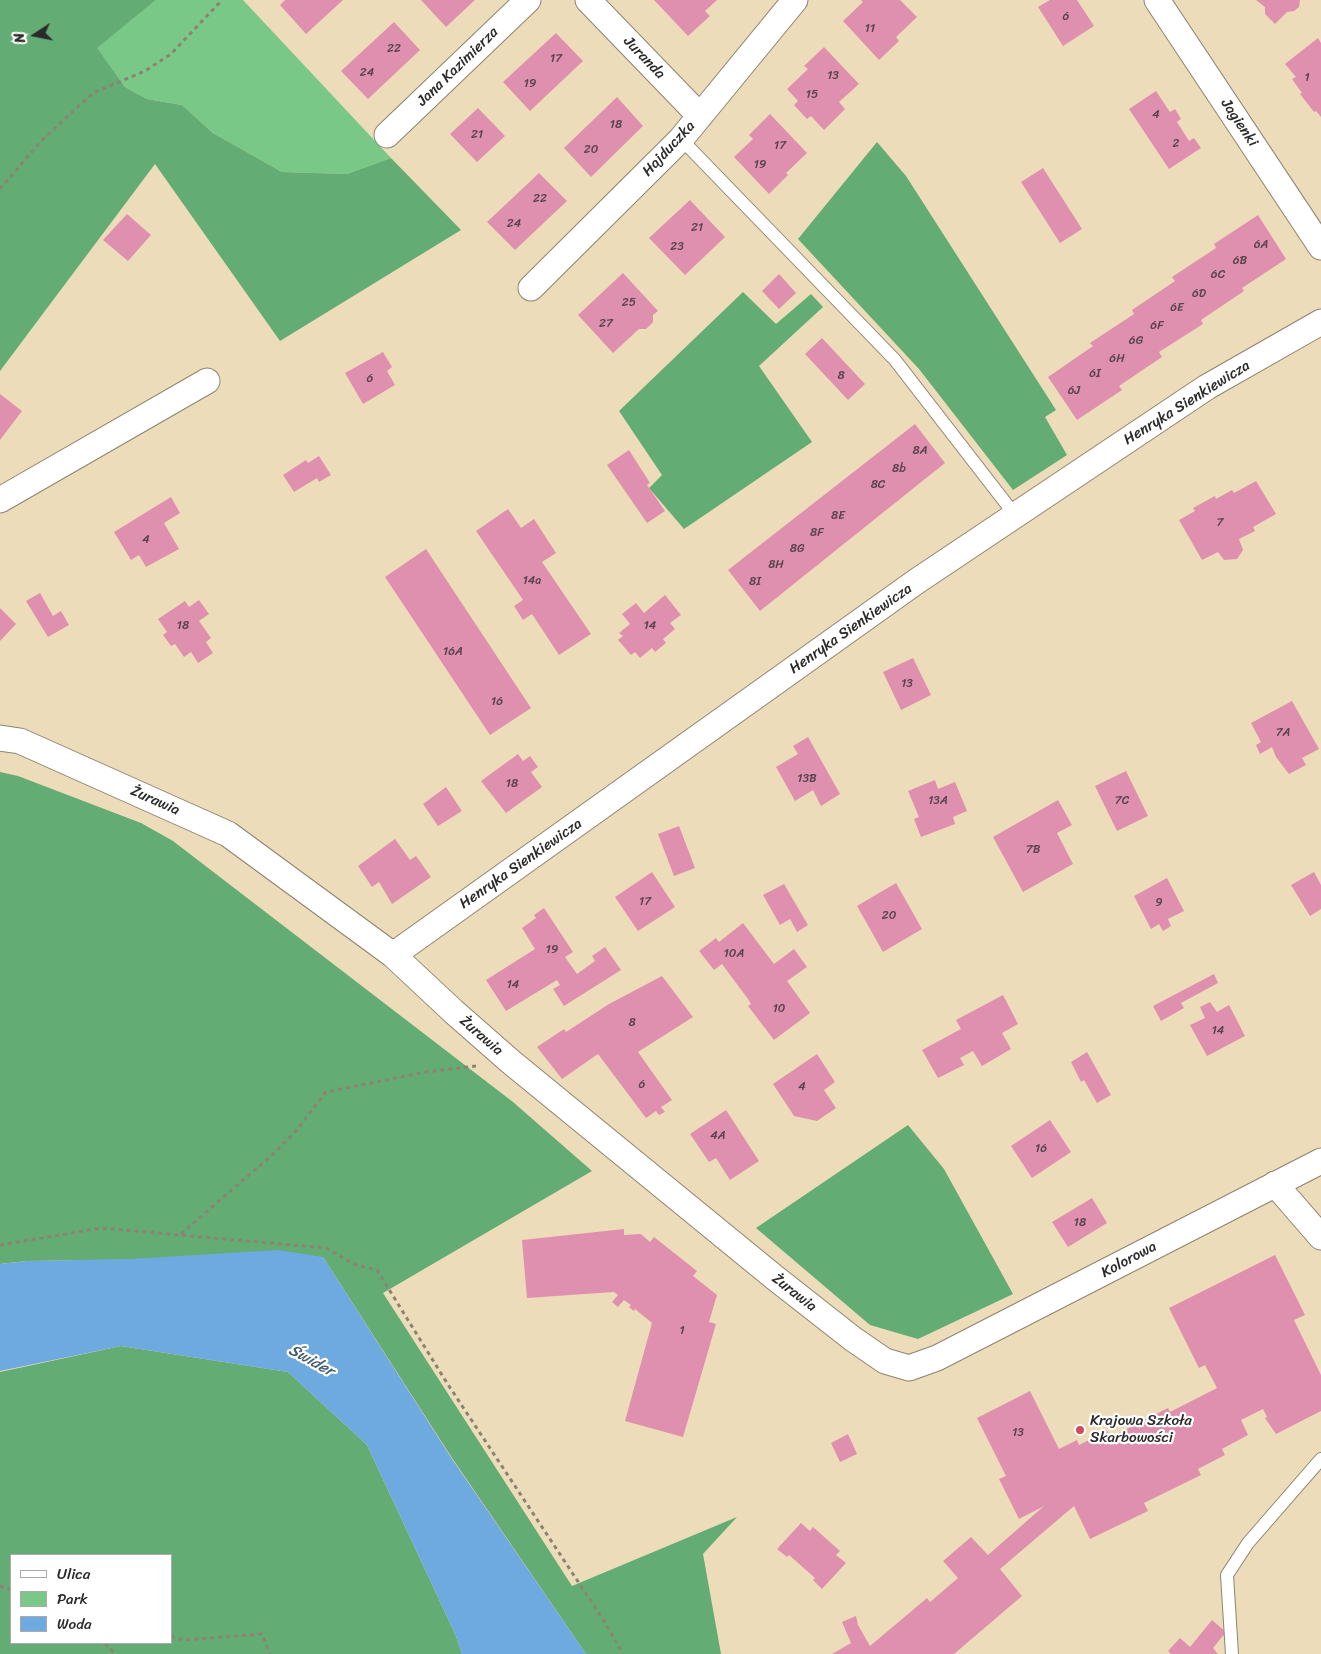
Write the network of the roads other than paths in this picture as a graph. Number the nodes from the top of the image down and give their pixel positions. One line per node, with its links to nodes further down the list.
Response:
1 (528, 0): 6 (street, Jana Kazimierza)
2 (588, 0): 5 (street, Juranda)
3 (795, 0): 5 (street, Hajduczka)
4 (1157, 0): 8 (street, Jagienki)
5 (700, 116): 7 (street, Hajduczka)
6 (387, 135)
7 (681, 139): 9 (street, Hajduczka); 13 (lane)
8 (1321, 247)
9 (531, 288)
10 (1321, 322): 13 (street, Henryka Sienkiewicza)
11 (207, 381): 12 (street)
12 (0, 500)
13 (1015, 515): 16 (street, Henryka Sienkiewicza)
14 (0, 721): 15 (street)
15 (10, 740): 16 (street, Żurawia)
16 (393, 955): 20 (street, Żurawia)
17 (1321, 1161): 18 (street, Kolorowa)
18 (1276, 1184): 19 (street); 20 (street, Kolorowa)
19 (1321, 1237)
20 (937, 1358)
21 (1321, 1459): 22 (lane)
22 (1232, 1654)

